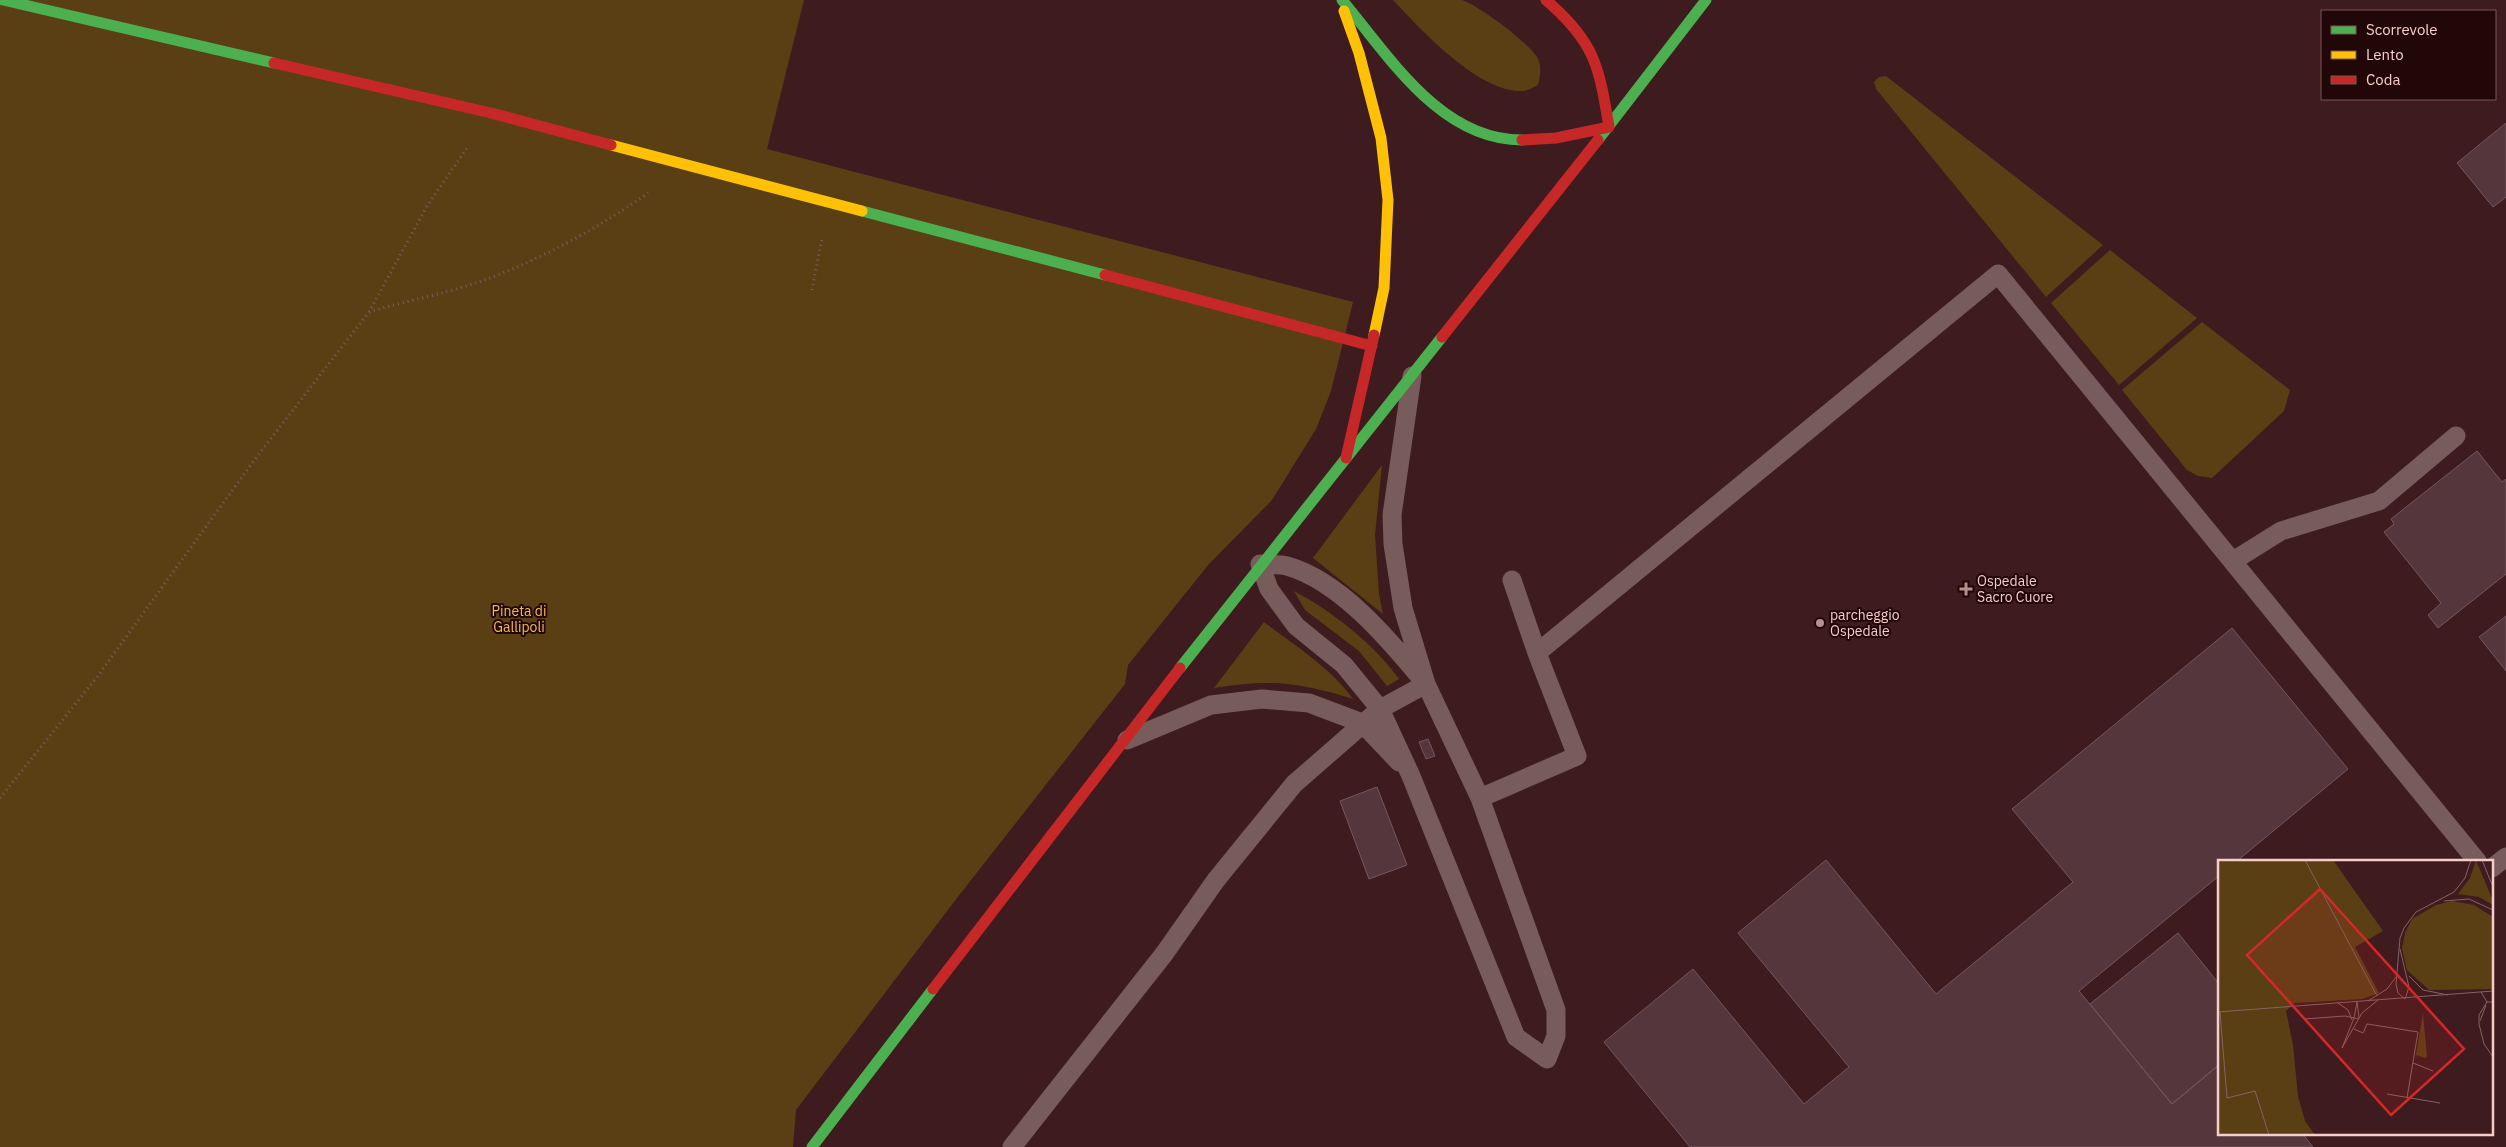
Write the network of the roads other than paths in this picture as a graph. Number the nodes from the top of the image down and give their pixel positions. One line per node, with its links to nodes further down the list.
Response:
1 (3, 0): 6 (main road)
2 (1341, 0): 5 (main road); 6 (main road)
3 (1546, 0): 5 (main road)
4 (1706, 0): 5 (main road)
5 (1608, 127): 7 (main road)
6 (1372, 346): 9 (main road)
7 (1412, 374): 9 (main road); 14 (lane)
8 (2456, 436): 10 (lane)
9 (1346, 458): 11 (main road)
10 (2233, 561): 13 (lane); 21 (lane)
11 (1260, 564): 14 (lane); 15 (lane); 17 (main road)
12 (1512, 580): 13 (lane)
13 (1537, 653): 19 (lane)
14 (1426, 684): 15 (lane); 19 (lane)
15 (1380, 709): 16 (lane); 18 (lane)
16 (1362, 723): 17 (lane); 18 (lane); 24 (lane)
17 (1125, 741): 23 (main road)
18 (1411, 776): 19 (lane)
19 (1480, 798)
20 (2506, 857): 22 (lane)
21 (2476, 860)
22 (2494, 866)
23 (812, 1147)
24 (1012, 1147)

